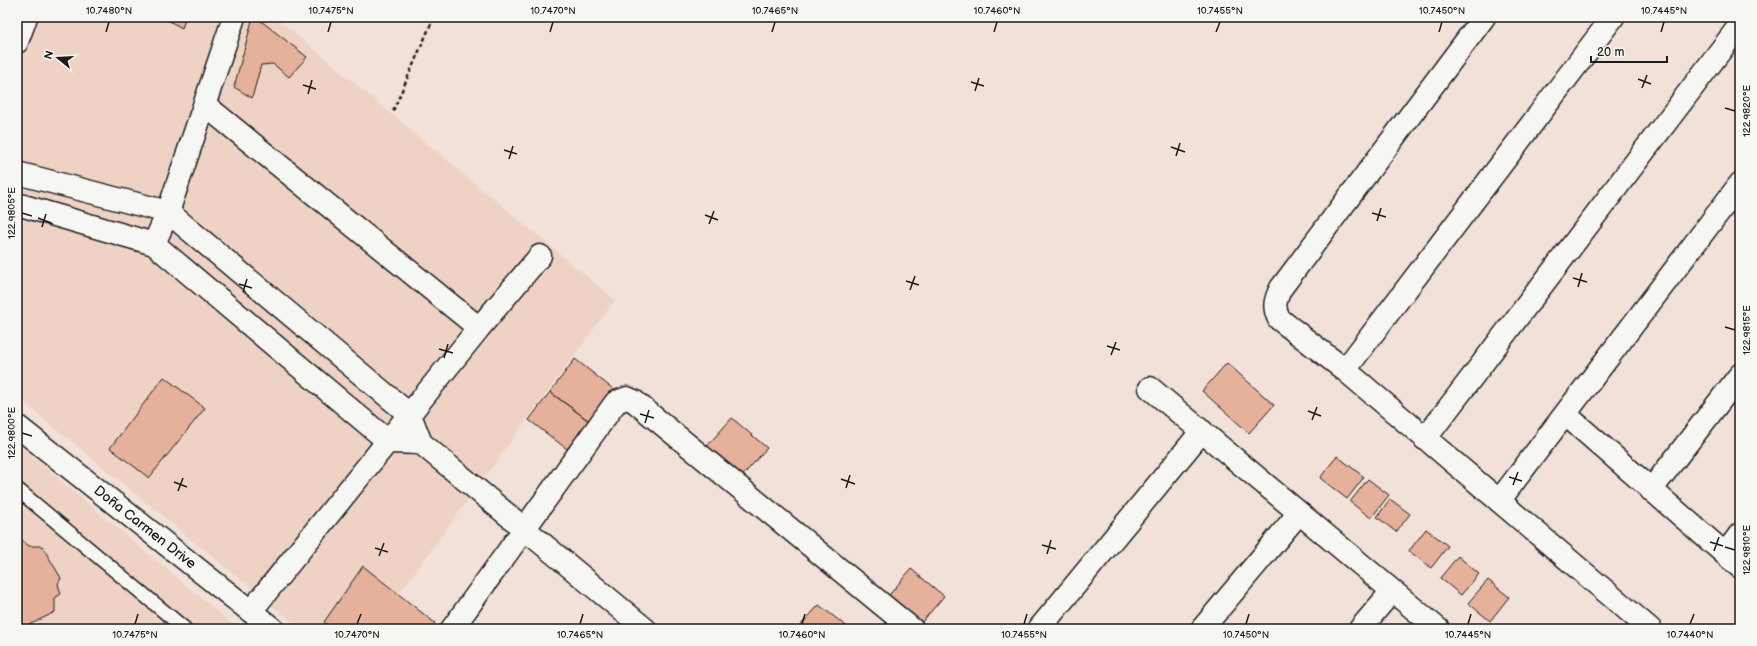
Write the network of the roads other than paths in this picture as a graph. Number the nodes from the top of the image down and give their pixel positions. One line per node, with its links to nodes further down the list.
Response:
1 (26, 17): 6 (street)
2 (234, 17): 7 (street)
3 (1484, 17): 15 (street)
4 (1613, 17): 15 (street)
5 (1740, 25): 22 (street)
6 (17, 42)
7 (205, 105): 11 (street); 14 (street)
8 (17, 173): 11 (street)
9 (1740, 184): 18 (street)
10 (17, 204): 12 (street)
11 (168, 212): 12 (street); 19 (street)
12 (154, 244): 23 (street)
13 (540, 256): 14 (street)
14 (479, 328): 19 (street)
15 (1345, 370): 22 (street)
16 (1740, 375): 26 (street)
17 (1150, 388): 21 (street)
18 (1565, 414): 26 (street); 27 (street)
19 (410, 415): 23 (street); 24 (street)
20 (17, 426): 33 (street, Doña Carmen Drive)
21 (1202, 431): 28 (street); 39 (street)
22 (1425, 439): 27 (street)
23 (389, 442): 24 (street); 33 (street)
24 (421, 443): 29 (street)
25 (17, 489): 34 (lane)
26 (1652, 490): 31 (street)
27 (1499, 501): 43 (street)
28 (1299, 512): 32 (street); 40 (street)
29 (525, 530): 36 (street); 37 (street); 38 (street)
30 (1740, 534): 31 (street)
31 (1732, 560)
32 (1392, 591): 41 (street); 42 (street)
33 (251, 611): 35 (street, Doña Carmen Drive)
34 (184, 629)
35 (273, 629)
36 (452, 629)
37 (645, 629)
38 (912, 629)
39 (1039, 629)
40 (1202, 629)
41 (1360, 629)
42 (1438, 629)
43 (1650, 629)

